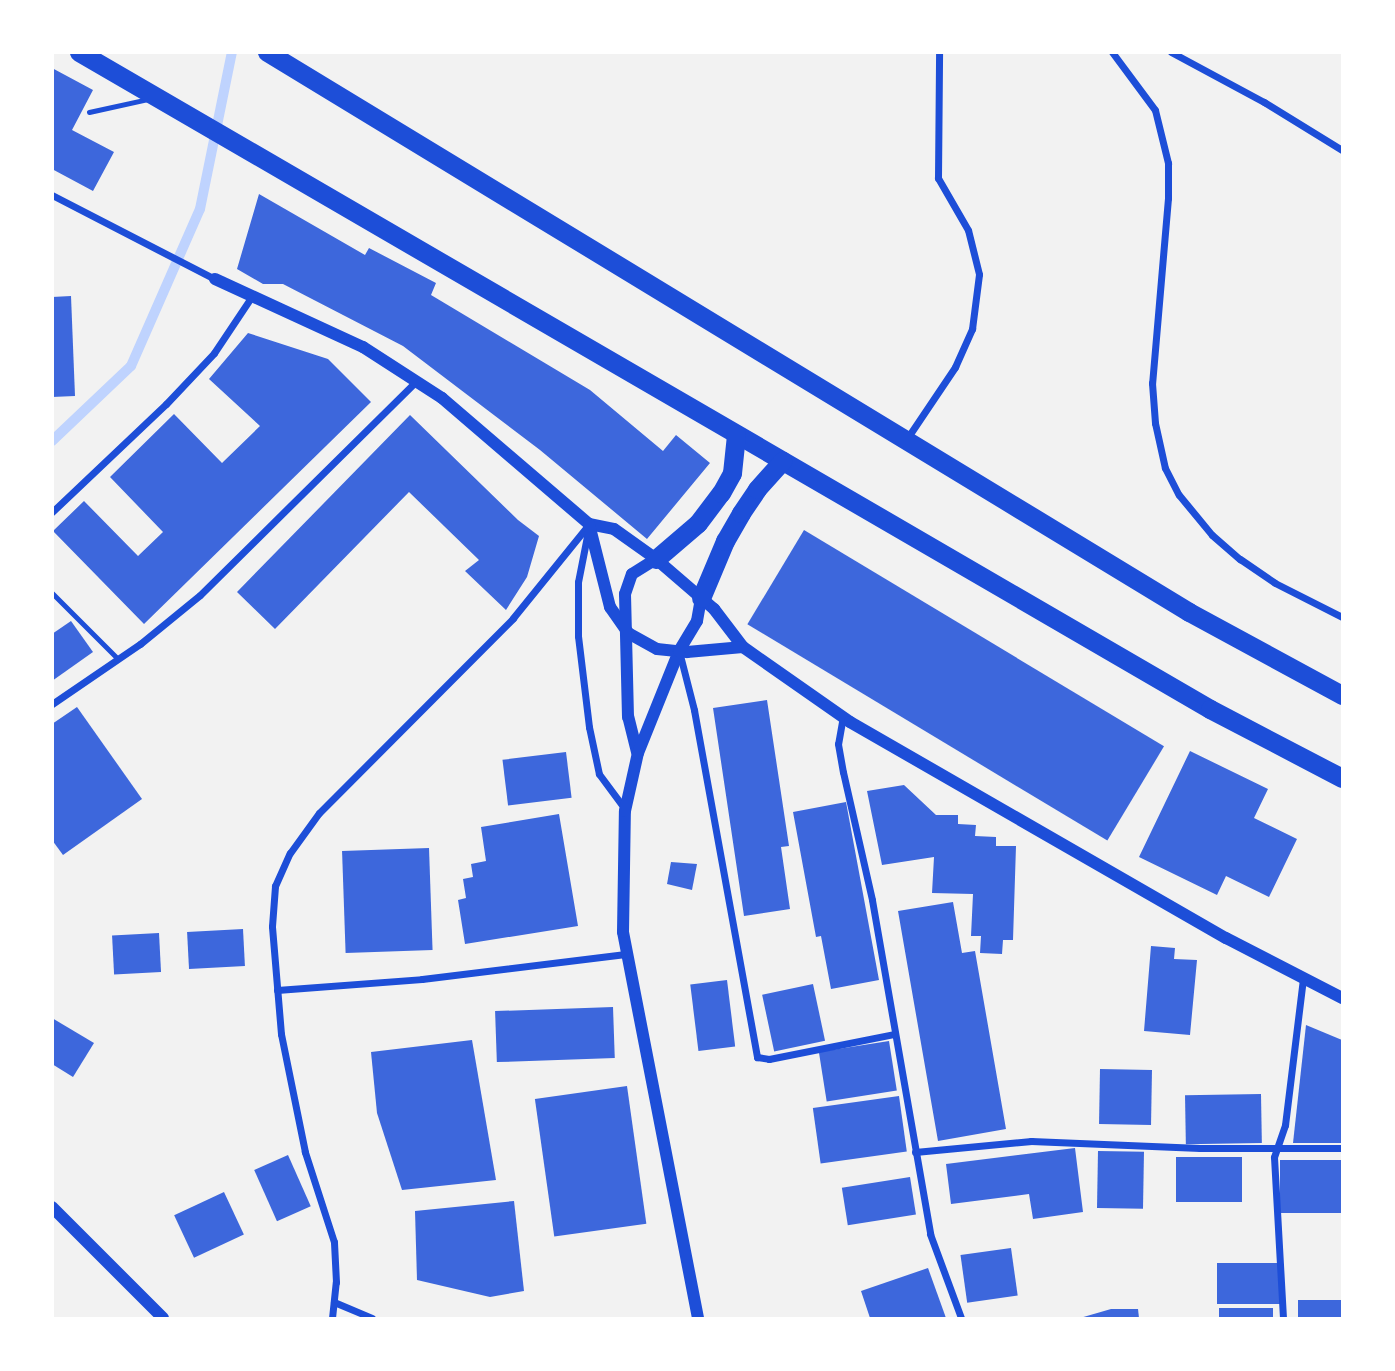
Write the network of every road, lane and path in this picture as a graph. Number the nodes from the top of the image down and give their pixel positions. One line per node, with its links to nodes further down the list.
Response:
1 (79, 52): 6 (highway)
2 (939, 52): 14 (street)
3 (1112, 52): 21 (street)
4 (1171, 52): 8 (street)
5 (271, 55): 14 (highway)
6 (161, 100): 7 (lane); 13 (highway)
7 (89, 112)
8 (1342, 150)
9 (52, 195): 10 (street)
10 (215, 279): 11 (street)
11 (252, 296): 12 (street); 16 (street)
12 (416, 381): 17 (street); 25 (street)
13 (736, 434): 15 (highway); 18 (highway)
14 (906, 440): 26 (highway)
15 (782, 461): 20 (highway); 30 (highway)
16 (52, 512)
17 (589, 524): 18 (street); 22 (street); 31 (street); 34 (street)
18 (656, 559): 20 (street); 22 (street)
19 (52, 593): 25 (lane)
20 (701, 598): 23 (street); 24 (street)
21 (1342, 617)
22 (628, 632): 24 (street); 29 (street)
23 (743, 647): 24 (street); 28 (street)
24 (678, 651): 29 (street); 36 (street)
25 (118, 659): 27 (street)
26 (1342, 695)
27 (52, 704)
28 (842, 716): 33 (street); 36 (street)
29 (638, 753): 31 (street)
30 (1342, 778)
31 (625, 811): 32 (street)
32 (625, 954): 34 (street); 45 (street)
33 (1303, 978): 35 (street); 37 (street)
34 (277, 990): 41 (street)
35 (1342, 998)
36 (894, 1034): 39 (street)
37 (1277, 1148): 38 (street); 39 (street); 47 (street)
38 (1342, 1149)
39 (915, 1152): 46 (street)
40 (52, 1207): 42 (street)
41 (334, 1302): 43 (street); 44 (street)
42 (163, 1318)
43 (332, 1318)
44 (372, 1318)
45 (698, 1318)
46 (961, 1318)
47 (1283, 1318)

